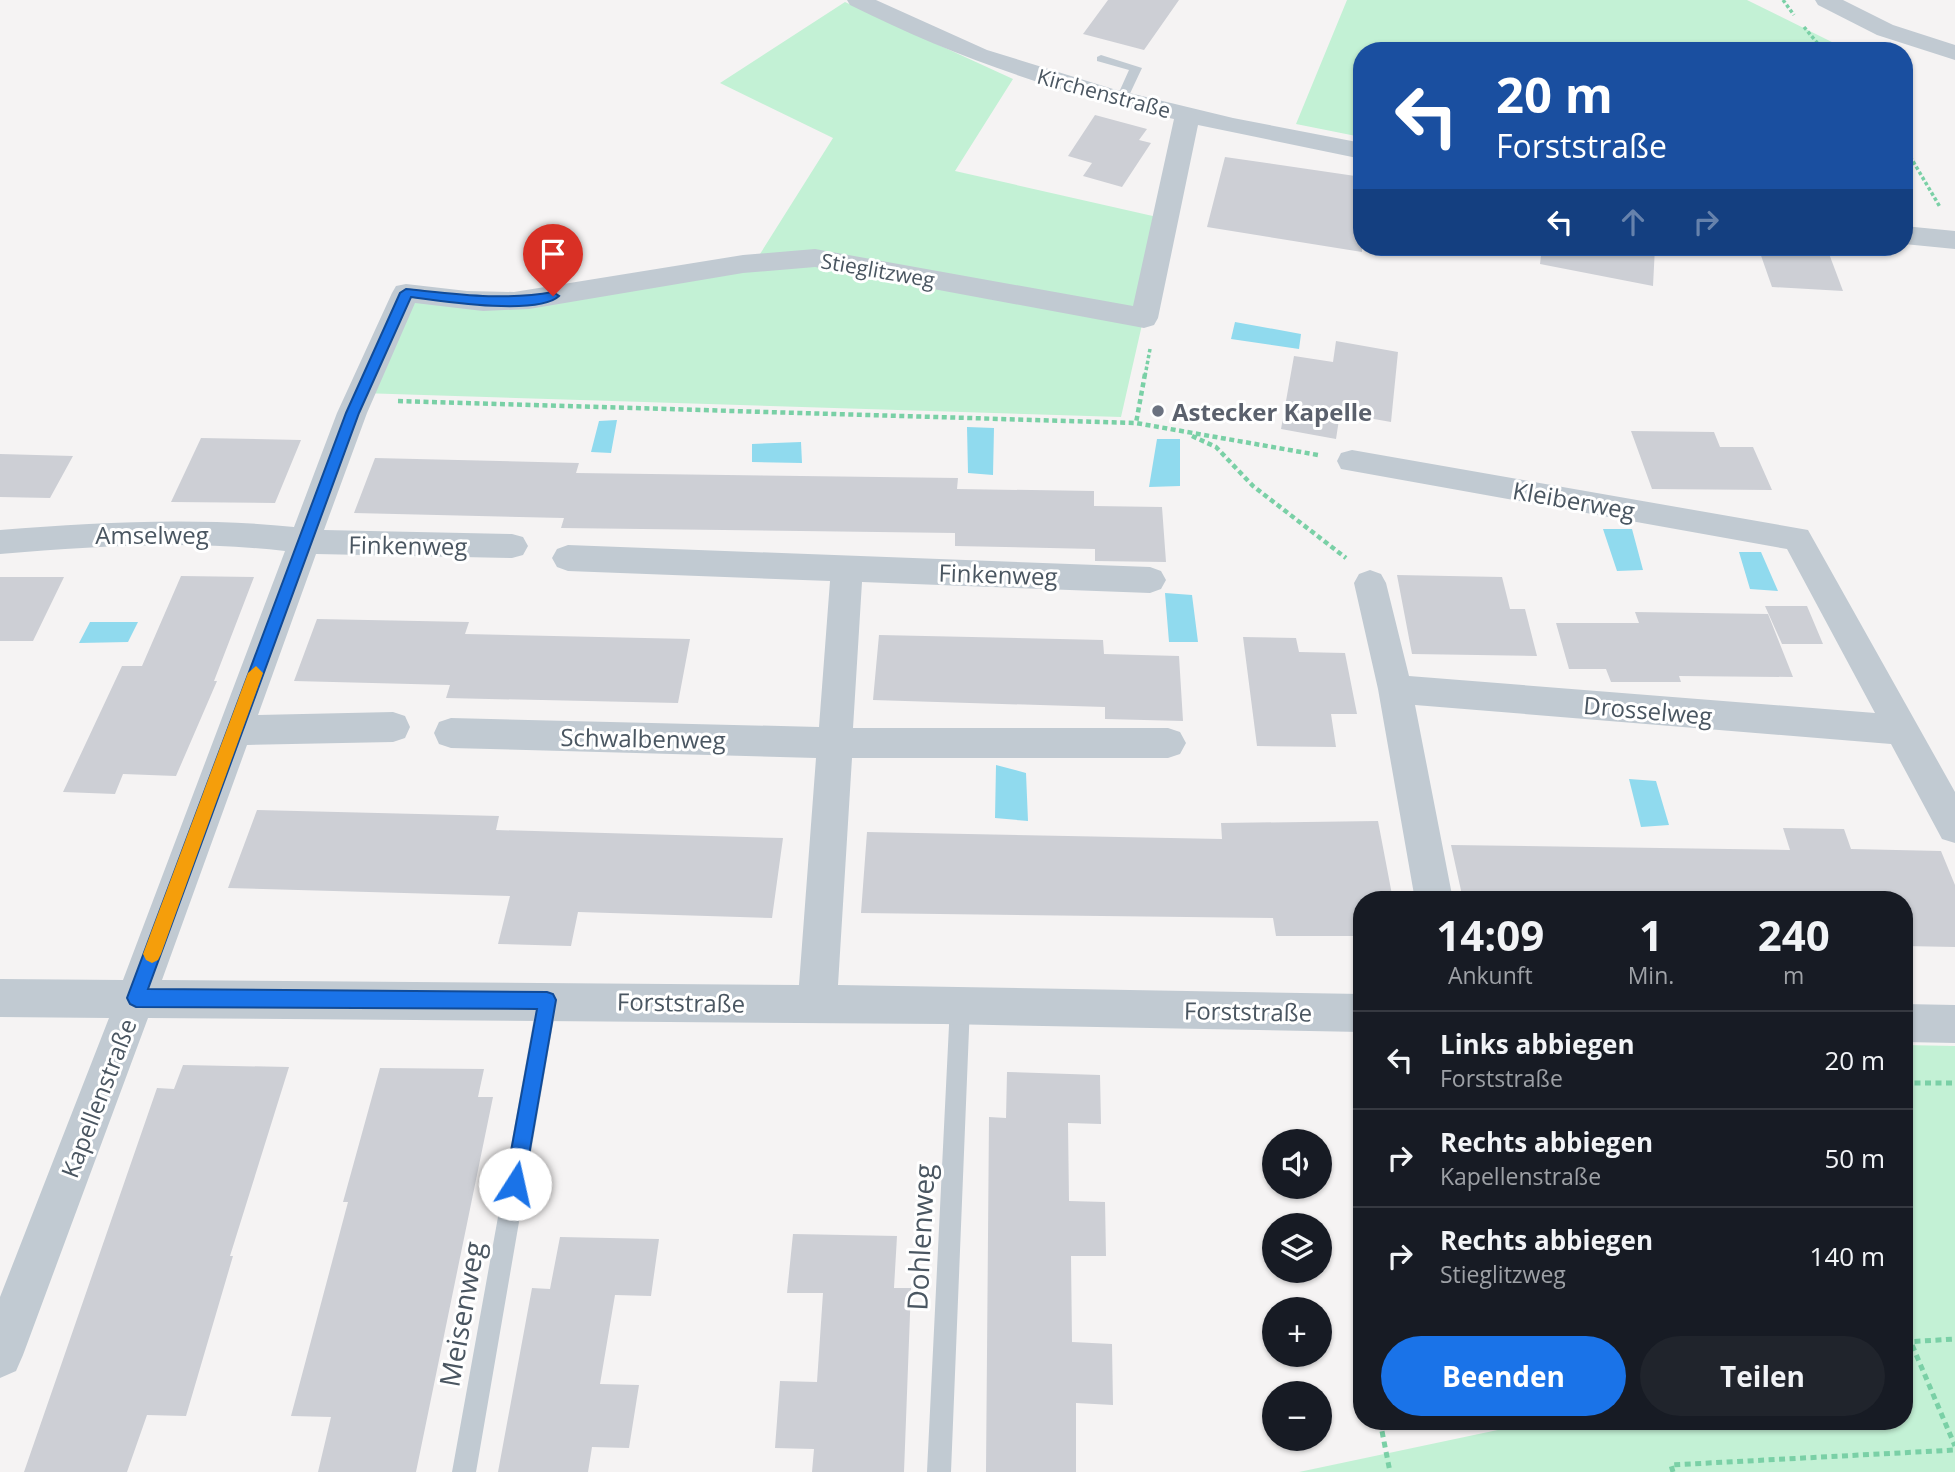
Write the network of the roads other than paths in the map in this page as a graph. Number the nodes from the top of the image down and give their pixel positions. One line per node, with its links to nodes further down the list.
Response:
1 (858, 0): 5 (street, Kirchenstraße)
2 (1826, 0): 3 (street)
3 (1955, 53)
4 (1101, 59): 5 (lane)
5 (1122, 99): 6 (street, Kirchenstraße)
6 (1187, 116): 7 (street, Kirchenstraße); 10 (street, Stieglitzweg)
7 (1353, 149)
8 (1913, 236): 9 (street)
9 (1955, 240)
10 (406, 293): 12 (street, Kapellenstraße)
11 (1352, 461): 22 (street, Kleiberweg)
12 (304, 540): 13 (street, Amselweg); 14 (street, Finkenweg); 21 (street, Kapellenstraße)
13 (0, 541)
14 (512, 547)
15 (568, 558): 16 (street, Finkenweg)
16 (847, 567): 17 (street, Finkenweg); 24 (street)
17 (1150, 580)
18 (1370, 583): 19 (street)
19 (1395, 689): 22 (street, Drosselweg); 27 (street)
20 (393, 727): 21 (street)
21 (235, 730): 29 (street, Kapellenstraße)
22 (1902, 730): 26 (street)
23 (451, 733): 24 (street, Schwalbenweg)
24 (835, 743): 25 (street, Schwalbenweg); 31 (street)
25 (1168, 743)
26 (1955, 827)
27 (1432, 891)
28 (0, 998): 29 (street, Forststraße)
29 (136, 998): 30 (street, Forststraße); 36 (street, Kapellenstraße)
30 (547, 1000): 31 (street, Forststraße); 37 (lane, Meisenweg)
31 (817, 1004): 32 (street, Forststraße)
32 (960, 1005): 33 (street, Forststraße); 38 (lane, Dohlenweg)
33 (1353, 1013)
34 (1913, 1023): 35 (street)
35 (1955, 1024)
36 (0, 1355)
37 (464, 1472)
38 (939, 1472)

